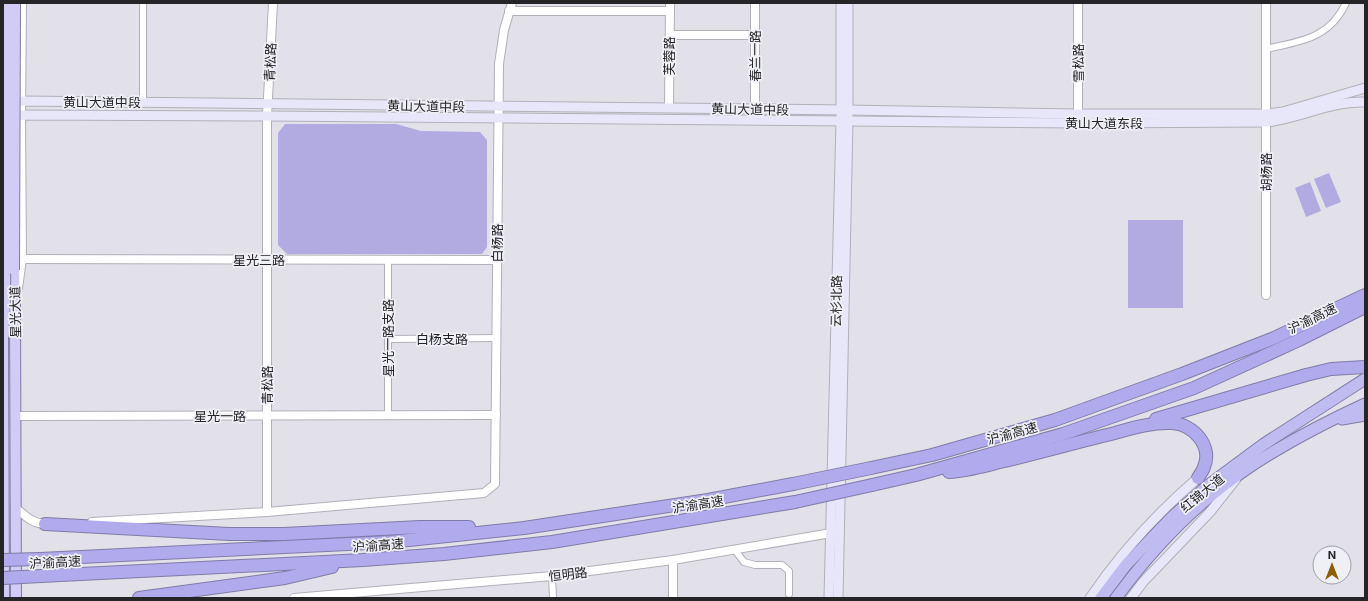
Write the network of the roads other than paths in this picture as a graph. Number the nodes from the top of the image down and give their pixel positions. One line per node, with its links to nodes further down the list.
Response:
1 (7, 3): 41 (main road, 星光大道, bridge)
2 (15, 3): 41 (main road, 星光大道, bridge)
3 (22, 3): 18 (street)
4 (143, 3): 19 (street)
5 (273, 3): 22 (street, 青松路)
6 (755, 3): 15 (street, 春兰一路)
7 (841, 3): 26 (main road, 云杉北路)
8 (848, 3): 26 (main road, 云杉北路)
9 (1078, 3): 32 (street, 雪松路)
10 (1266, 3): 16 (street, 胡杨路)
11 (1346, 3): 16 (street)
12 (510, 7): 13 (street); 23 (street, 白杨路)
13 (670, 7): 14 (street, 芙蓉路)
14 (670, 35): 15 (street); 24 (street, 芙蓉路)
15 (754, 35): 25 (street, 春兰一路)
16 (1266, 49): 31 (street, 胡杨路)
17 (1365, 88): 31 (main road, 黄山大道东段)
18 (21, 101): 19 (main road, 黄山大道中段); 21 (main road, 黄山大道中段); 27 (street)
19 (143, 102): 22 (main road, 黄山大道中段)
20 (1365, 102): 31 (main road, 黄山大道东段)
21 (3, 103)
22 (267, 104): 23 (main road, 黄山大道中段); 28 (street, 青松路)
23 (499, 107): 24 (main road, 黄山大道中段); 30 (street, 白杨路)
24 (669, 108): 25 (main road, 黄山大道中段)
25 (755, 110): 26 (main road, 黄山大道中段)
26 (844, 110): 32 (main road, 黄山大道东段); 33 (main road, 云杉北路)
27 (20, 115): 28 (main road, 黄山大道中段); 29 (main road, 黄山大道中段); 34 (street)
28 (267, 116): 30 (main road, 黄山大道中段); 35 (street, 青松路)
29 (3, 117)
30 (498, 118): 33 (main road, 黄山大道中段); 37 (street, 白杨路)
31 (1267, 118): 32 (main road, 黄山大道东段); 39 (street, 胡杨路)
32 (1078, 119): 33 (main road, 黄山大道东段)
33 (844, 121): 67 (main road, 云杉北路)
34 (22, 259): 35 (street, 星光三路); 41 (street)
35 (267, 260): 36 (street, 星光三路); 56 (street, 青松路)
36 (388, 260): 37 (street, 星光三路); 47 (street, 星光一路支路)
37 (497, 260): 45 (street, 白杨路)
38 (1365, 287): 46 (highway)
39 (1266, 295)
40 (1365, 295): 46 (highway, 沪渝高速)
41 (10, 304): 44 (main road, 星光大道); 55 (main road, 星光大道)
42 (1365, 307): 61 (highway, 沪渝高速)
43 (3, 332): 44 (street)
44 (4, 336): 76 (main road, 星光大道)
45 (496, 338): 47 (street, 白杨支路); 53 (street, 白杨路)
46 (1274, 338): 66 (highway, 沪渝高速, bridge)
47 (388, 339): 57 (street, 星光一路支路)
48 (1364, 367): 59 (highway)
49 (1365, 379): 52 (highway)
50 (1365, 388): 52 (highway)
51 (1365, 404): 58 (highway)
52 (1321, 408): 85 (highway, 红锦大道)
53 (496, 415): 57 (street, 星光一路); 64 (street, 白杨路)
54 (1365, 415): 58 (highway)
55 (16, 416): 56 (street, 星光一路); 63 (main road, 星光大道)
56 (267, 416): 57 (street, 星光一路); 64 (street, 青松路)
57 (388, 416)
58 (1324, 423): 60 (highway, 红锦大道)
59 (1097, 437): 61 (highway); 62 (highway)
60 (1244, 470): 86 (highway, 红锦大道); 87 (main road, 红锦大道)
61 (916, 475): 70 (highway, 沪渝高速, bridge)
62 (1198, 478): 84 (main road, 红锦大道)
63 (16, 508): 65 (street); 77 (main road, 星光大道)
64 (267, 512): 65 (street)
65 (45, 524): 66 (highway)
66 (524, 528): 69 (highway, 沪渝高速, bridge)
67 (835, 532): 68 (street, 恒明路); 82 (main road, 云杉北路); 83 (main road, 云杉北路)
68 (735, 550): 71 (street, 恒明路); 74 (street)
69 (3, 560)
70 (363, 560): 73 (highway, 沪渝高速, bridge); 78 (highway)
71 (673, 560): 72 (street, 恒明路); 81 (street)
72 (552, 576): 75 (street, 恒明路); 80 (street)
73 (3, 578)
74 (789, 594)
75 (357, 596): 79 (street, 恒明路)
76 (4, 598)
77 (16, 598)
78 (139, 598)
79 (294, 598)
80 (554, 598)
81 (673, 598)
82 (829, 598)
83 (838, 598)
84 (1090, 598)
85 (1101, 598)
86 (1116, 598)
87 (1132, 598)

